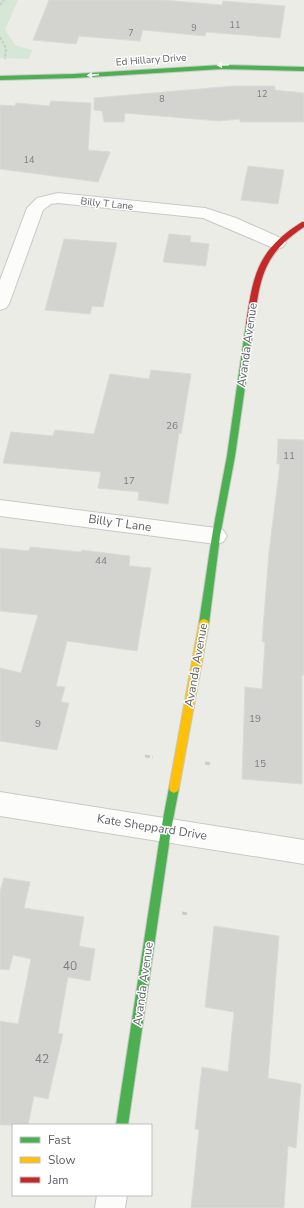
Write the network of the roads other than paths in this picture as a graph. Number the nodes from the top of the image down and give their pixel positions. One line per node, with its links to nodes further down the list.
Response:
1 (304, 69): 2 (street, Ed Hillary Drive, one-way to 2)
2 (0, 78)
3 (304, 224): 4 (street, Avanda Avenue)
4 (277, 243): 5 (street, Billy T Lane); 7 (street, Avanda Avenue)
5 (0, 304)
6 (0, 508): 7 (street, Billy T Lane)
7 (216, 536): 9 (street, Avanda Avenue)
8 (0, 804): 9 (street, Kate Sheppard Drive)
9 (166, 830): 10 (street, Kate Sheppard Drive); 11 (street, Avanda Avenue)
10 (304, 852)
11 (122, 1124)
12 (112, 1196): 13 (street)
13 (110, 1208)

